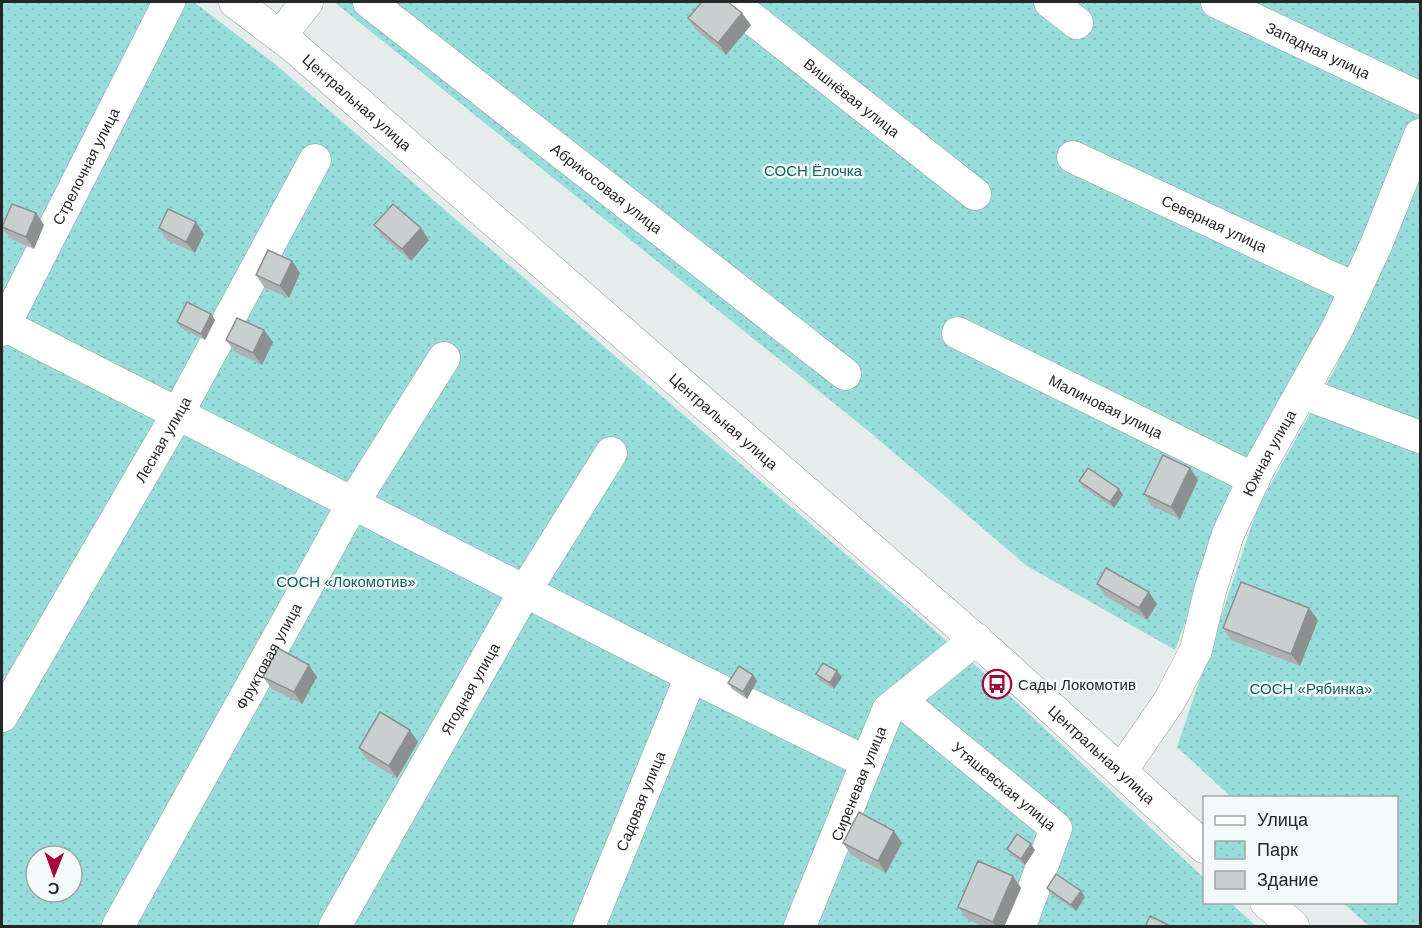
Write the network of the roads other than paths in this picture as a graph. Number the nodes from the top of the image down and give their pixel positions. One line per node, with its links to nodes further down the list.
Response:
1 (169, 2): 16 (street, Стрелочная улица)
2 (235, 2): 9 (street, Центральная улица)
3 (307, 2): 9 (street)
4 (369, 2): 19 (street, Абрикосовая улица)
5 (731, 2): 14 (street, Вишнёвая улица)
6 (1050, 2): 8 (street)
7 (1216, 2): 10 (street, Западная улица)
8 (1077, 23)
9 (280, 36): 27 (street, Центральная улица)
10 (1420, 98)
11 (1420, 135): 15 (street, Южная улица)
12 (1073, 157): 15 (street, Северная улица)
13 (315, 160): 21 (street, Лесная улица)
14 (975, 194)
15 (1356, 289): 20 (street, Южная улица)
16 (2, 326): 21 (street)
17 (958, 333): 24 (street, Малиновая улица)
18 (444, 358): 25 (street, Фруктовая улица)
19 (845, 374)
20 (1303, 393): 22 (street); 24 (street, Южная улица)
21 (178, 413): 25 (street); 30 (street, Лесная улица)
22 (1420, 436)
23 (611, 453): 26 (street, Ягодная улица)
24 (1254, 479): 32 (street, Южная улица)
25 (353, 503): 26 (street); 35 (street, Фруктовая улица)
26 (525, 591): 28 (street); 36 (street, Ягодная улица)
27 (976, 639): 29 (street, Сиреневая улица); 32 (street, Центральная улица)
28 (692, 676): 31 (street); 37 (street, Садовая улица)
29 (900, 700): 31 (street, Сиреневая улица); 39 (street, Утяшевская улица)
30 (2, 716)
31 (866, 762): 38 (street, Сиреневая улица)
32 (1121, 771): 33 (street, Центральная улица)
33 (1203, 846)
34 (1267, 904): 40 (street)
35 (118, 927)
36 (335, 927)
37 (589, 927)
38 (800, 927)
39 (1020, 927)
40 (1293, 927)

